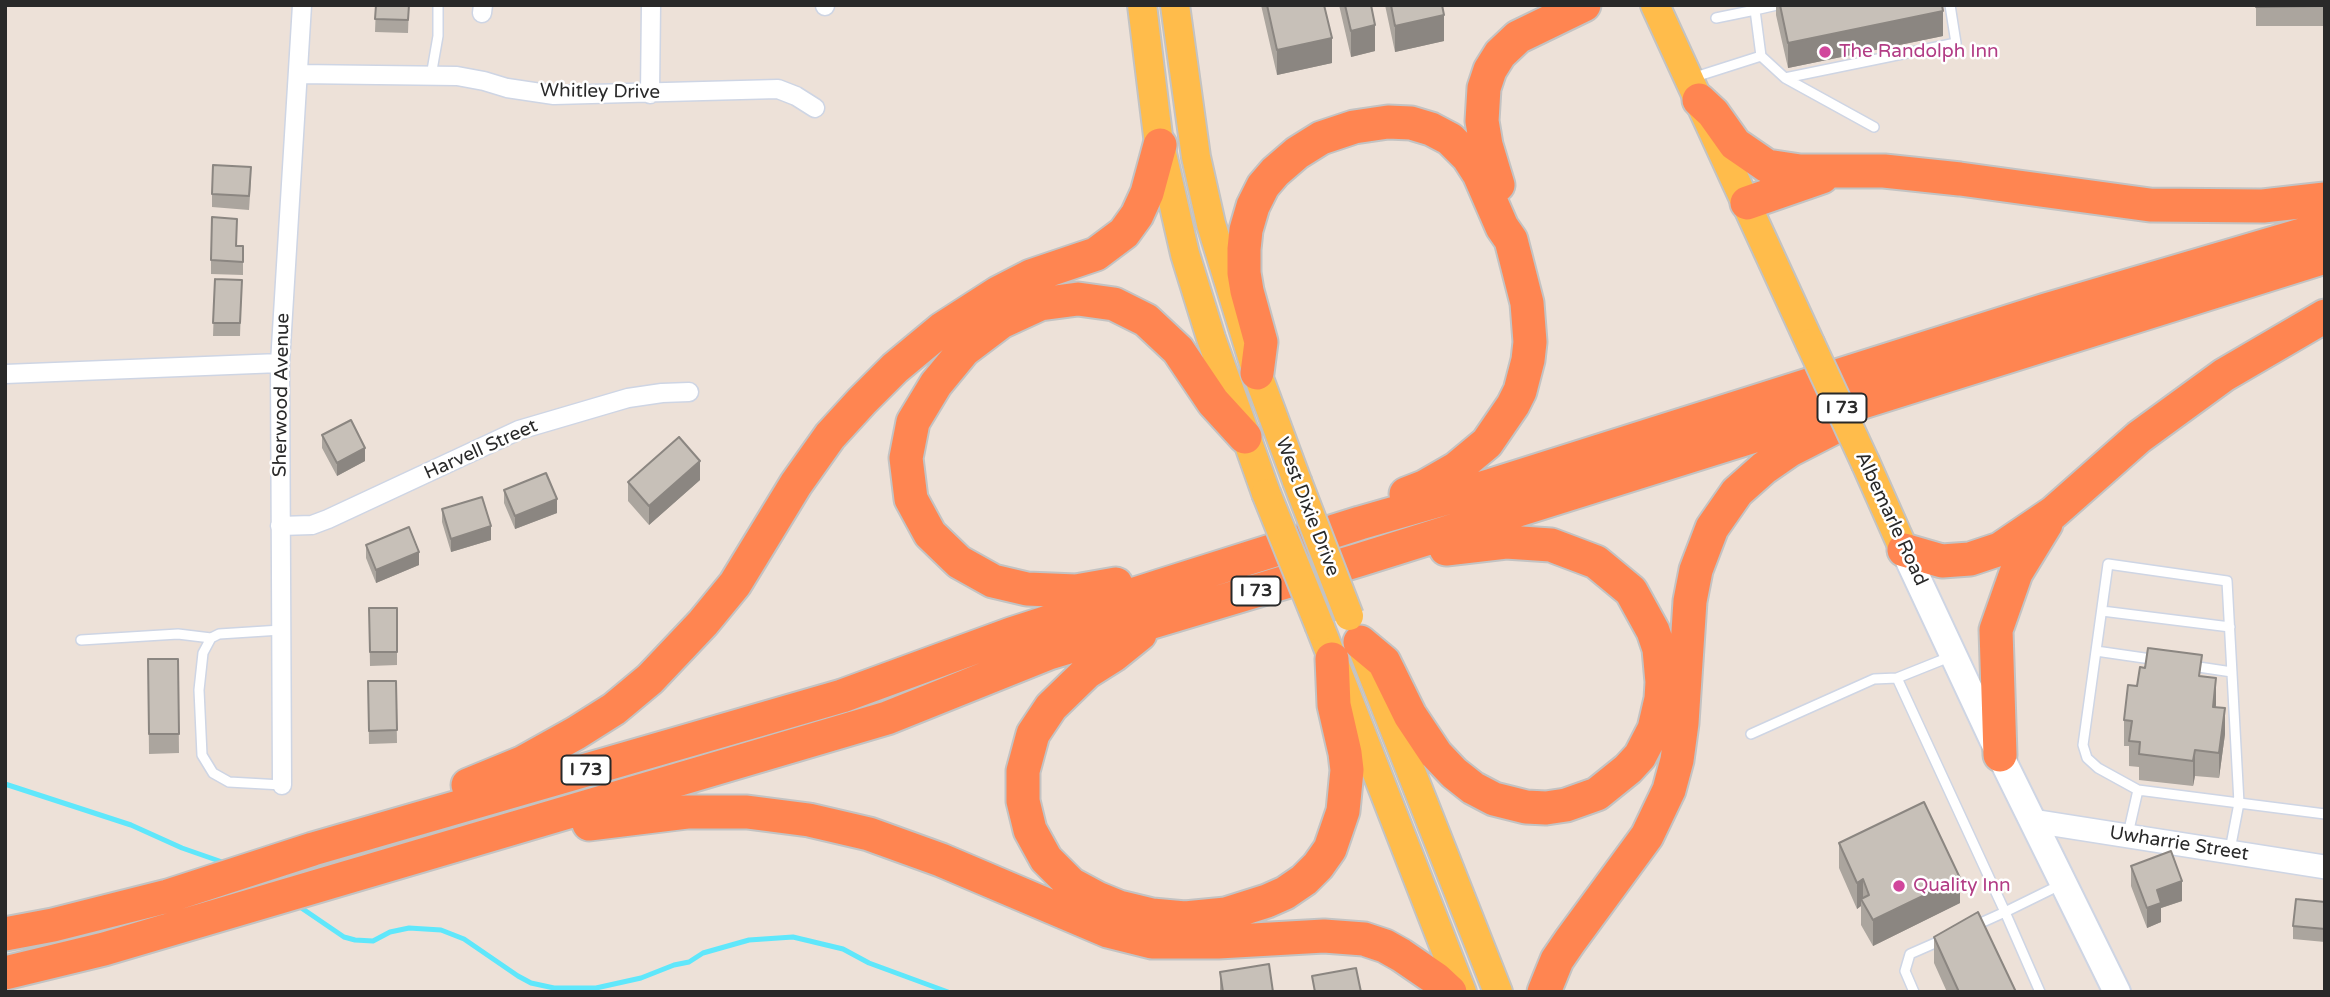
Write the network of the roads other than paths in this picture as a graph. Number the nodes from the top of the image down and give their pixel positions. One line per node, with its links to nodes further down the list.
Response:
1 (302, 5): 13 (street, Sherwood Avenue)
2 (438, 5): 14 (lane)
3 (651, 5): 17 (street)
4 (1142, 5): 20 (main road, West Dixie Drive)
5 (1175, 5): 29 (main road, West Dixie Drive)
6 (1584, 5): 25 (highway)
7 (1655, 5): 16 (main road, Albemarle Road)
8 (1777, 5): 10 (lane)
9 (1950, 5): 15 (lane)
10 (1755, 10): 11 (lane); 12 (lane)
11 (1716, 18)
12 (1761, 56): 15 (lane); 16 (lane)
13 (298, 74): 14 (street, Whitley Drive); 28 (street, Sherwood Avenue)
14 (431, 76): 17 (street, Whitley Drive)
15 (1785, 78): 19 (lane)
16 (1694, 89): 21 (highway); 23 (main road, Albemarle Road)
17 (650, 94): 18 (street, Whitley Drive)
18 (815, 108)
19 (1874, 127)
20 (1160, 145): 33 (main road, West Dixie Drive); 61 (highway)
21 (1838, 172): 22 (highway); 23 (highway)
22 (2325, 199)
23 (1747, 203): 37 (main road, Albemarle Road, bridge)
24 (2325, 228): 35 (highway, I 73)
25 (1511, 240): 29 (highway); 35 (highway)
26 (2325, 257): 31 (highway, I 73)
27 (2325, 316): 34 (highway)
28 (280, 363): 30 (street); 36 (street, Sherwood Avenue)
29 (1256, 373): 46 (main road, West Dixie Drive, bridge)
30 (5, 374)
31 (1941, 377): 38 (highway, I 73); 74 (highway)
32 (689, 392): 36 (street, Harvell Street)
33 (1245, 437): 39 (highway); 46 (main road, West Dixie Drive, bridge)
34 (2053, 513): 37 (highway); 54 (highway)
35 (1360, 523): 39 (highway, I 73)
36 (280, 526): 43 (street, Sherwood Avenue)
37 (1904, 550): 48 (main road, Albemarle Road)
38 (1359, 560): 41 (highway, I 73); 46 (highway)
39 (1160, 586): 61 (highway, I 73)
40 (2102, 611): 42 (lane); 42 (lane); 47 (lane)
41 (1153, 623): 46 (highway); 63 (highway, I 73)
42 (2230, 627): 51 (lane)
43 (281, 630): 44 (lane); 55 (street, Sherwood Avenue)
44 (211, 638): 45 (lane); 55 (lane)
45 (81, 639)
46 (1347, 639): 72 (main road, West Dixie Drive); 73 (main road, West Dixie Drive)
47 (2096, 651): 49 (lane); 56 (lane)
48 (1953, 655): 52 (lane); 54 (main road, Albemarle Road)
49 (2164, 662)
50 (2178, 664): 51 (lane)
51 (2232, 672): 57 (lane)
52 (1897, 678): 53 (lane); 66 (lane)
53 (1751, 734)
54 (2000, 755): 59 (main road, Albemarle Road)
55 (282, 785)
56 (2138, 790): 57 (lane); 60 (lane)
57 (2239, 803): 58 (lane); 62 (lane)
58 (2325, 814)
59 (2033, 821): 60 (street, Uwharrie Street); 65 (main road, Albemarle Road)
60 (2128, 836): 62 (street, Uwharrie Street)
61 (313, 849): 68 (highway, I 73)
62 (2230, 852): 64 (street, Uwharrie Street)
63 (402, 861): 70 (highway, I 73); 71 (highway)
64 (2325, 867)
65 (2064, 883): 66 (lane); 77 (main road, Albemarle Road)
66 (2005, 912): 67 (lane); 76 (lane)
67 (1969, 928)
68 (5, 934)
69 (1946, 938): 75 (lane)
70 (5, 973)
71 (1450, 992)
72 (1462, 992)
73 (1498, 992)
74 (1544, 992)
75 (1914, 992)
76 (2040, 992)
77 (2117, 992)

